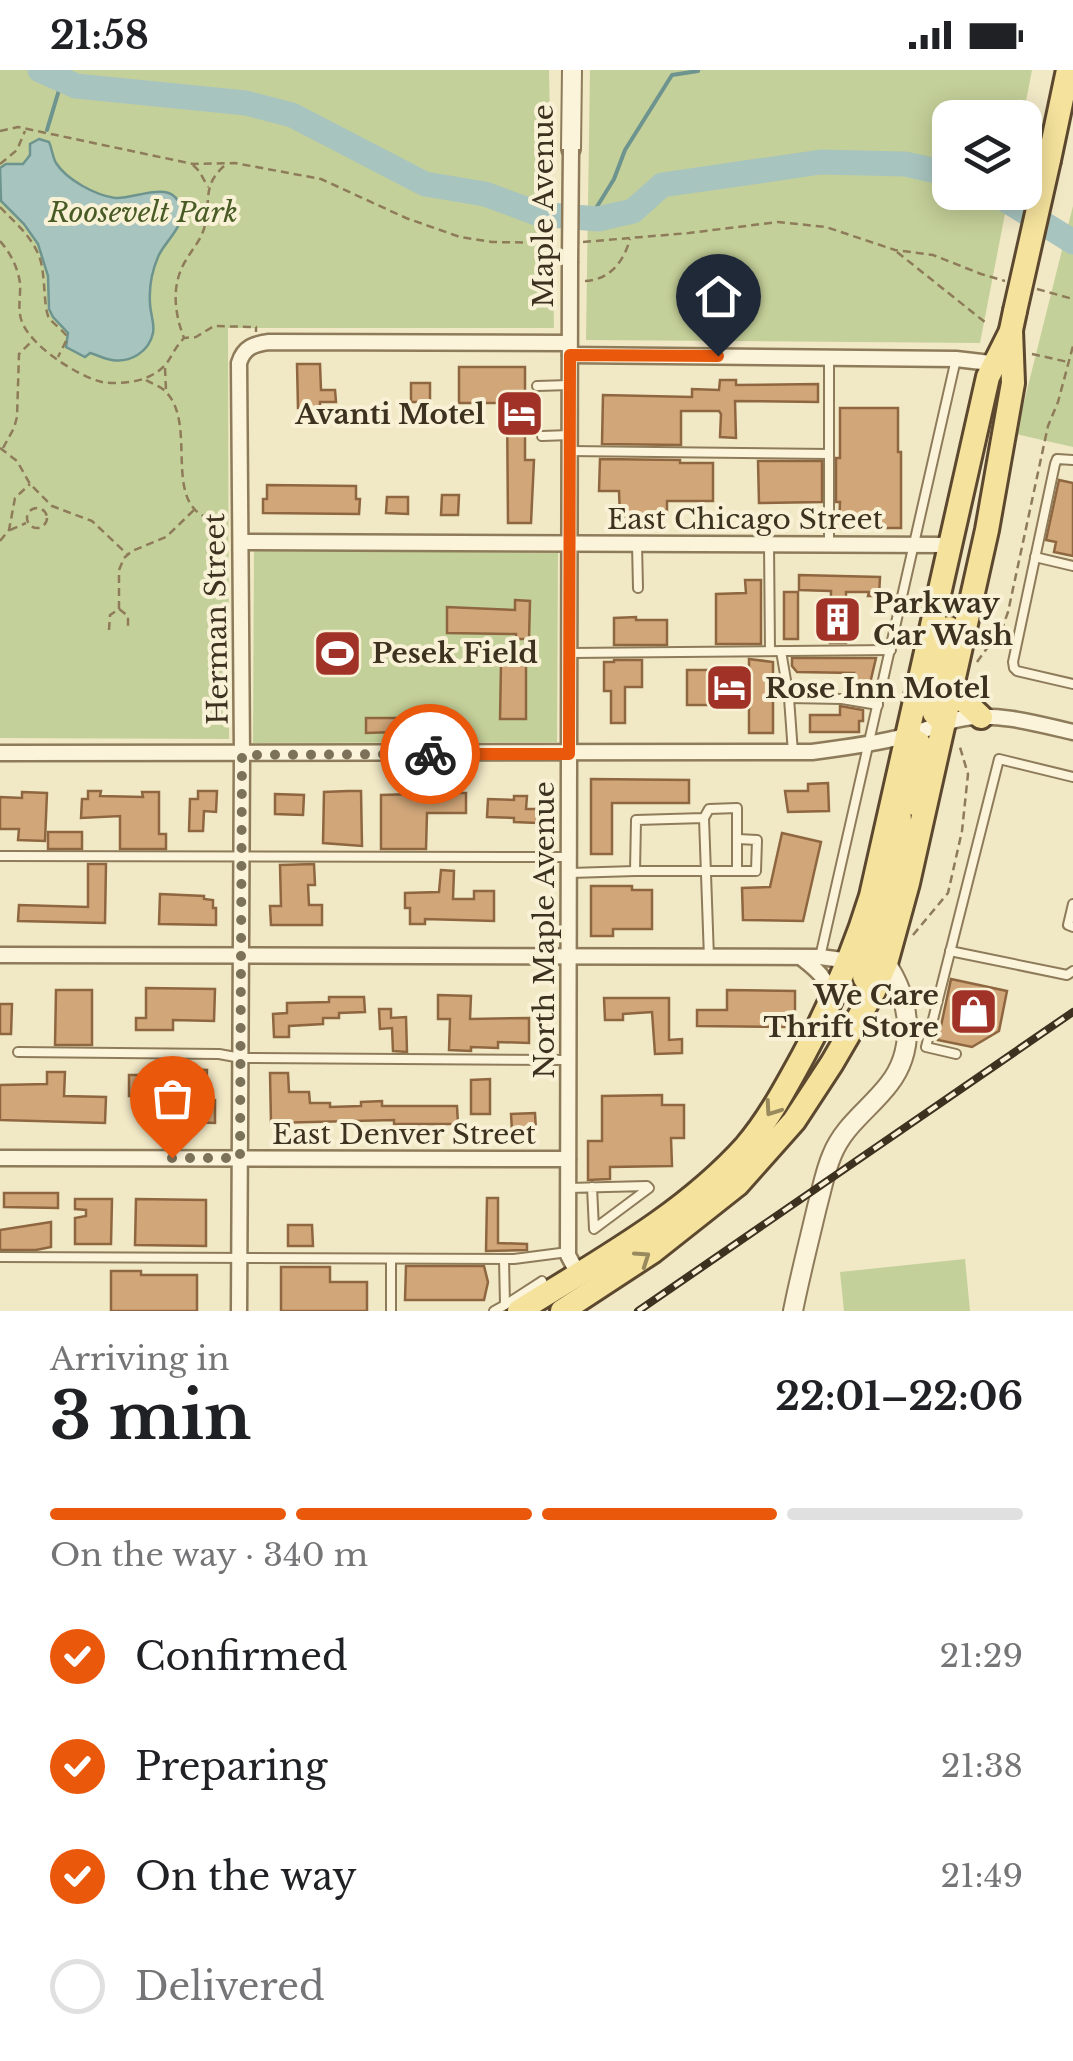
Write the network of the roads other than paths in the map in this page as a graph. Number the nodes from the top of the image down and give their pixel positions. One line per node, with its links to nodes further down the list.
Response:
1 (572, 70): 4 (street, Maple Avenue)
2 (1068, 70): 5 (main road)
3 (1073, 143): 5 (main road)
4 (571, 149): 6 (street, Maple Avenue, bridge)
5 (1049, 160): 9 (main road, bridge)
6 (570, 349): 7 (street); 11 (street, North Maple Avenue); 18 (street, Herman Street)
7 (830, 358): 8 (street); 15 (lane)
8 (956, 359): 9 (street); 23 (lane)
9 (1013, 361): 17 (main road); 32 (main road)
10 (538, 386): 11 (lane)
11 (570, 386): 12 (street, North Maple Avenue)
12 (570, 435): 13 (lane); 14 (street, North Maple Avenue)
13 (542, 436)
14 (570, 451): 15 (lane); 19 (street, North Maple Avenue)
15 (829, 454): 22 (lane)
16 (1073, 460): 25 (lane)
17 (966, 475): 24 (main road); 37 (main road)
18 (241, 542): 19 (street, East Chicago Street); 44 (street, Herman Street)
19 (570, 544): 20 (street, East Chicago Street); 31 (street, North Maple Avenue)
20 (638, 544): 21 (street, East Chicago Street); 27 (lane)
21 (769, 544): 22 (street, East Chicago Street); 30 (lane)
22 (830, 544): 23 (street, East Chicago Street)
23 (913, 544): 24 (street, East Chicago Street); 28 (lane)
24 (950, 544): 39 (main road)
25 (1036, 557): 26 (lane); 33 (lane)
26 (1073, 566)
27 (638, 588)
28 (891, 650): 29 (lane); 35 (lane)
29 (781, 651): 30 (lane); 34 (lane)
30 (770, 652): 31 (lane)
31 (570, 654): 43 (street, North Maple Avenue)
32 (953, 682): 36 (main road); 37 (main road)
33 (1073, 684)
34 (789, 698): 35 (lane); 42 (lane)
35 (878, 705): 40 (lane)
36 (981, 717): 37 (street); 38 (street)
37 (944, 723): 39 (street); 48 (main road)
38 (1073, 732)
39 (907, 736): 40 (street); 46 (main road); 48 (main road)
40 (868, 745): 42 (street); 63 (lane)
41 (0, 753): 44 (street)
42 (792, 753): 43 (street)
43 (569, 754): 44 (street); 52 (street, North Maple Avenue)
44 (242, 755): 50 (street, Herman Street)
45 (1073, 776): 58 (lane)
46 (898, 780): 65 (main road); 68 (main road)
47 (704, 818): 49 (lane); 53 (lane); 55 (lane)
48 (918, 838): 66 (main road)
49 (738, 839): 54 (lane); 54 (lane)
50 (242, 855): 51 (lane); 52 (lane); 60 (street, Herman Street)
51 (0, 856)
52 (570, 865): 53 (lane); 61 (street, North Maple Avenue)
53 (635, 871): 55 (lane)
54 (737, 871): 55 (lane)
55 (705, 872): 62 (lane)
56 (1073, 904): 57 (lane)
57 (1073, 926)
58 (950, 951): 67 (lane); 72 (lane)
59 (0, 954): 60 (street)
60 (241, 954): 61 (street); 73 (street, Herman Street)
61 (570, 956): 62 (street); 74 (street, North Maple Avenue)
62 (708, 958): 64 (street)
63 (820, 958): 64 (street); 65 (street)
64 (802, 959): 69 (street)
65 (850, 961): 69 (main road); 75 (main road)
66 (886, 963): 68 (main road); 70 (street)
67 (1073, 970)
68 (874, 991): 70 (street); 75 (main road)
69 (831, 1003): 86 (main road, one-way to 86)
70 (906, 1013): 94 (street)
71 (18, 1052): 73 (lane)
72 (956, 1054)
73 (240, 1058): 74 (lane); 77 (street, Herman Street)
74 (569, 1060): 78 (street, North Maple Avenue)
75 (794, 1120): 93 (main road, one-way to 75)
76 (0, 1158): 77 (street, East Denver Street)
77 (240, 1158): 78 (street, East Denver Street); 83 (street, Herman Street)
78 (568, 1159): 80 (street, North Maple Avenue)
79 (592, 1187): 79 (lane); 80 (lane)
80 (568, 1188): 81 (street, North Maple Avenue)
81 (568, 1252): 85 (lane); 86 (street, North Maple Avenue)
82 (0, 1257): 83 (lane)
83 (240, 1258): 84 (lane); 89 (street, Herman Street)
84 (391, 1259): 85 (lane); 90 (lane)
85 (504, 1259): 88 (lane)
86 (578, 1274): 88 (main road); 92 (main road)
87 (542, 1280): 88 (lane)
88 (512, 1308): 91 (lane)
89 (239, 1311)
90 (391, 1311)
91 (494, 1311)
92 (550, 1311)
93 (562, 1311)
94 (793, 1311)

